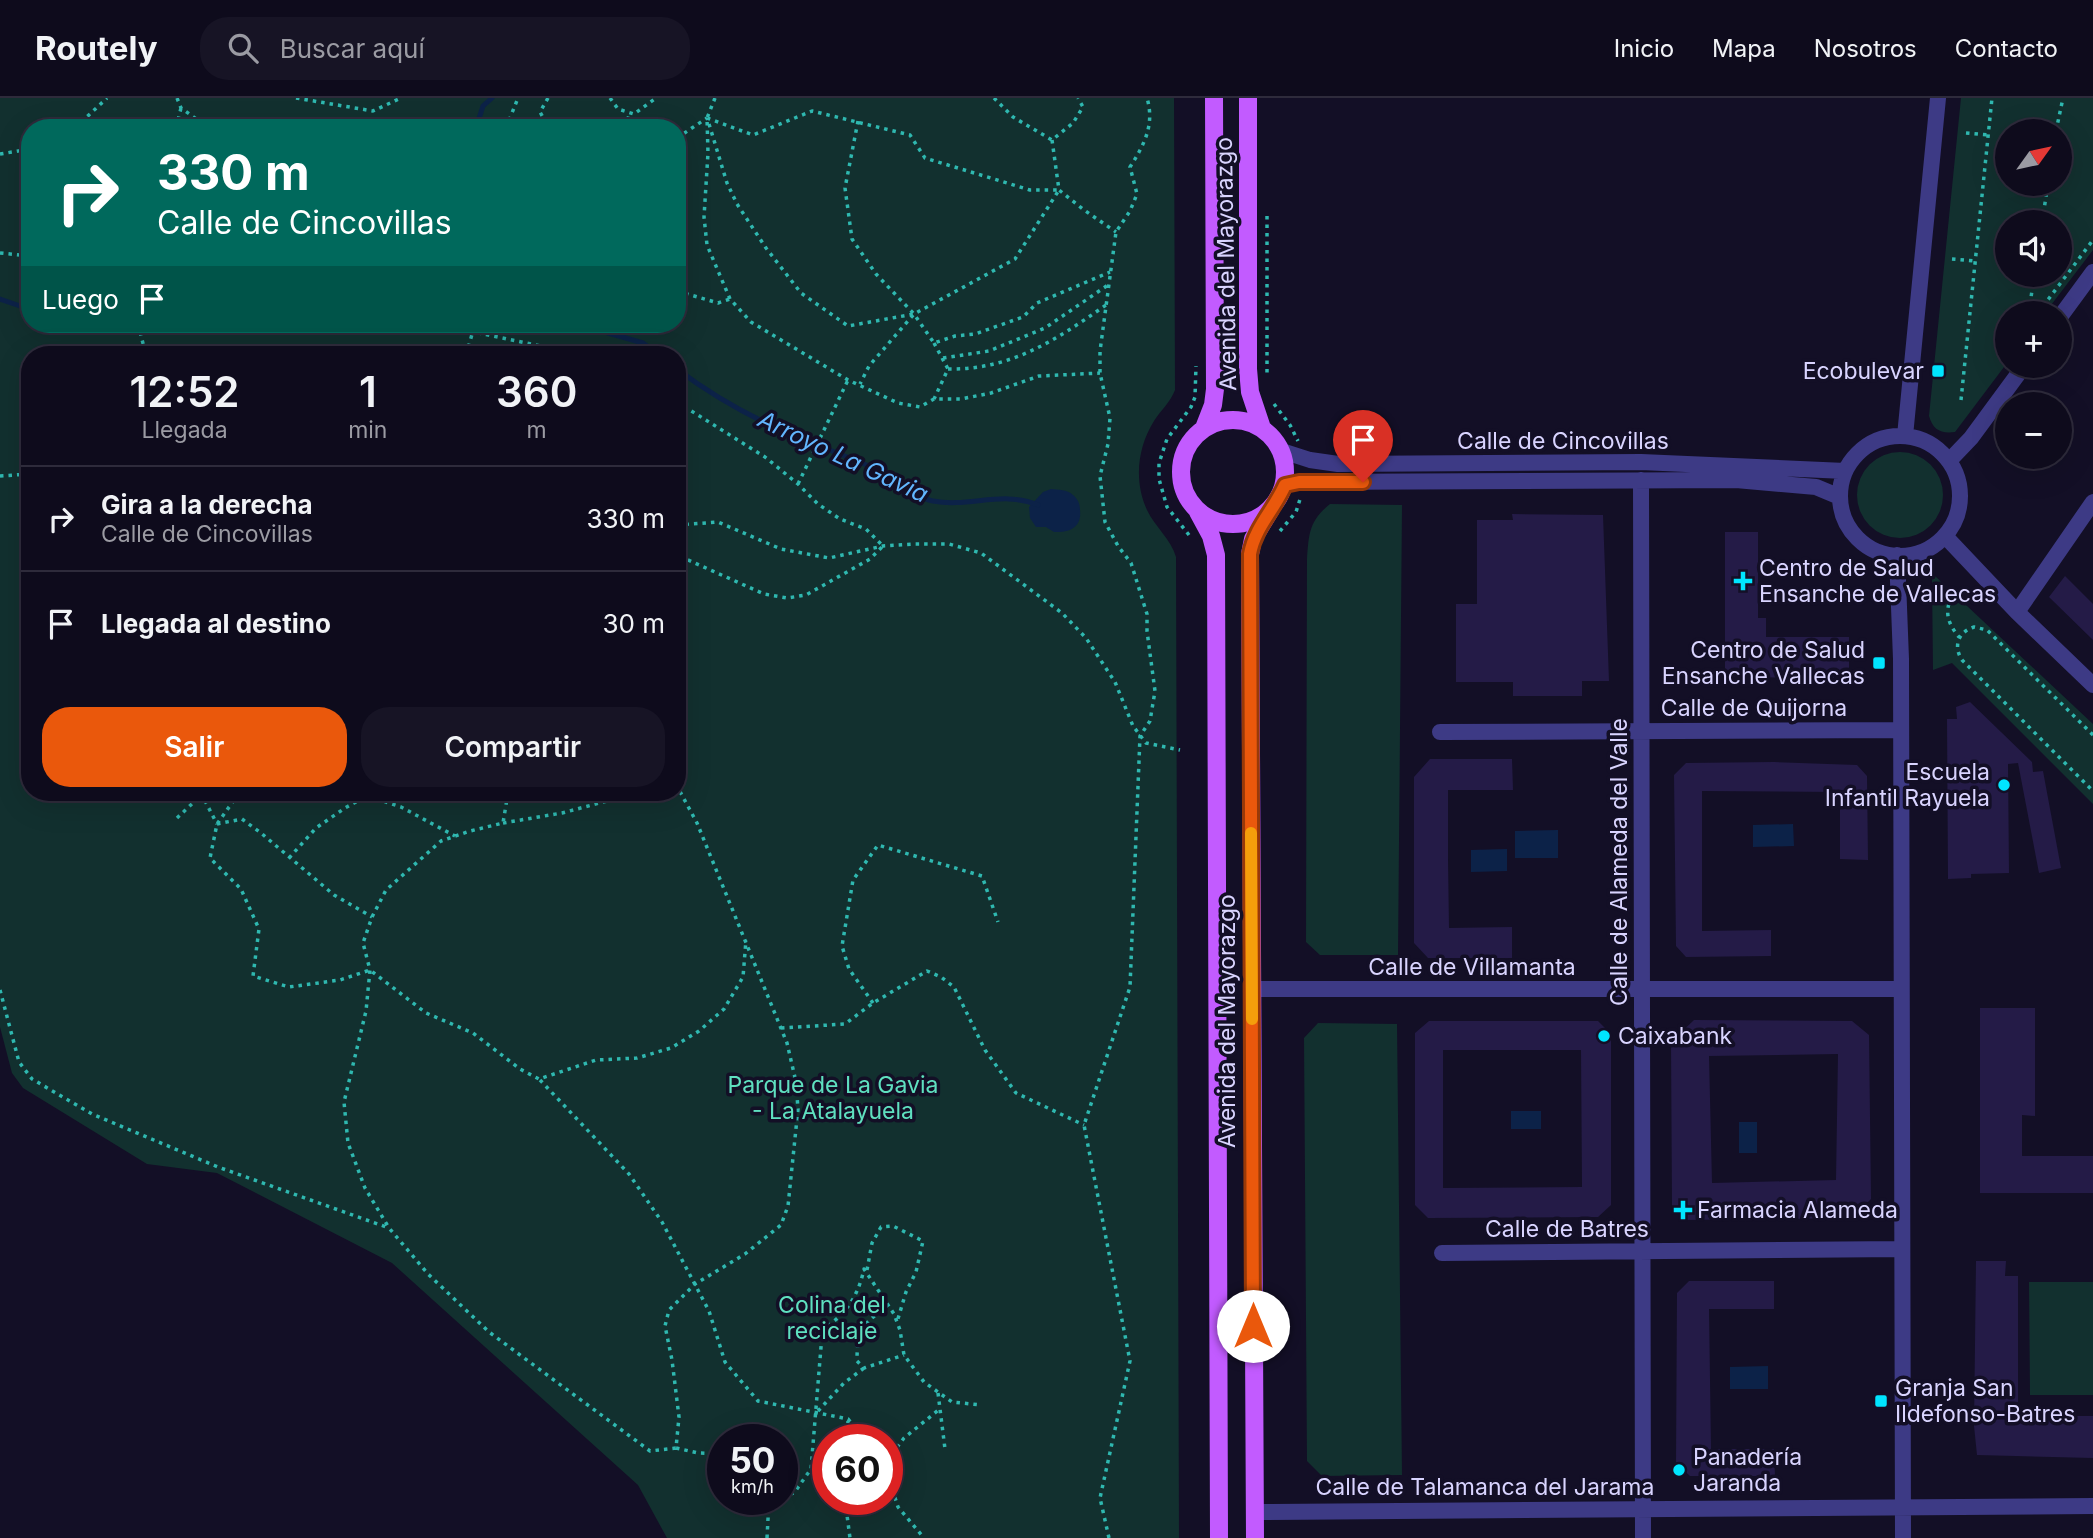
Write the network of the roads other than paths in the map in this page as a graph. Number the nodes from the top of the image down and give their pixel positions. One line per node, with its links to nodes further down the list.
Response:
1 (1214, 98): 7 (main road, Avenida del Mayorazgo)
2 (1248, 98): 8 (main road, Avenida del Mayorazgo)
3 (1938, 98): 9 (street)
4 (2093, 272): 5 (street)
5 (2072, 301)
6 (2015, 378): 11 (street)
7 (1204, 428): 8 (main road); 18 (main road)
8 (1262, 428): 10 (main road)
9 (1905, 436): 11 (street); 12 (street)
10 (1282, 451): 12 (street, Calle de Cincovillas); 14 (main road)
11 (1949, 461): 19 (street)
12 (1845, 471): 15 (street)
13 (1641, 480): 14 (street, Calle de Cincovillas); 15 (street, Calle de Cincovillas); 24 (street, Calle de Alameda del Valle)
14 (1285, 485): 16 (main road)
15 (1840, 497): 20 (street)
16 (1271, 509): 18 (main road); 26 (main road, Avenida del Mayorazgo)
17 (2091, 511): 21 (street)
18 (1198, 512): 36 (main road, Avenida del Mayorazgo)
19 (1945, 536): 20 (street); 21 (street)
20 (1897, 555): 23 (street)
21 (2017, 612): 22 (street)
22 (2093, 685)
23 (1900, 730): 24 (street, Calle de Quijorna); 28 (street)
24 (1642, 731): 25 (street, Calle de Quijorna); 27 (street, Calle de Alameda del Valle)
25 (1440, 732)
26 (1252, 989): 27 (street, Calle de Villamanta); 35 (main road, Avenida del Mayorazgo)
27 (1642, 989): 28 (street, Calle de Villamanta); 30 (street, Calle de Alameda del Valle)
28 (1901, 989): 29 (street)
29 (1902, 1250): 30 (street, Calle de Batres); 33 (street)
30 (1643, 1251): 31 (street, Calle de Batres); 34 (street, Calle de Alameda del Valle)
31 (1443, 1253)
32 (2093, 1506): 33 (street, Calle de Talamanca del Jarama)
33 (1903, 1507): 34 (street, Calle de Talamanca del Jarama); 39 (street)
34 (1643, 1508): 35 (street, Calle de Talamanca del Jarama); 38 (street, Calle de Alameda del Valle)
35 (1255, 1512): 37 (main road, Avenida del Mayorazgo)
36 (1219, 1538)
37 (1255, 1538)
38 (1643, 1538)
39 (1903, 1538)

